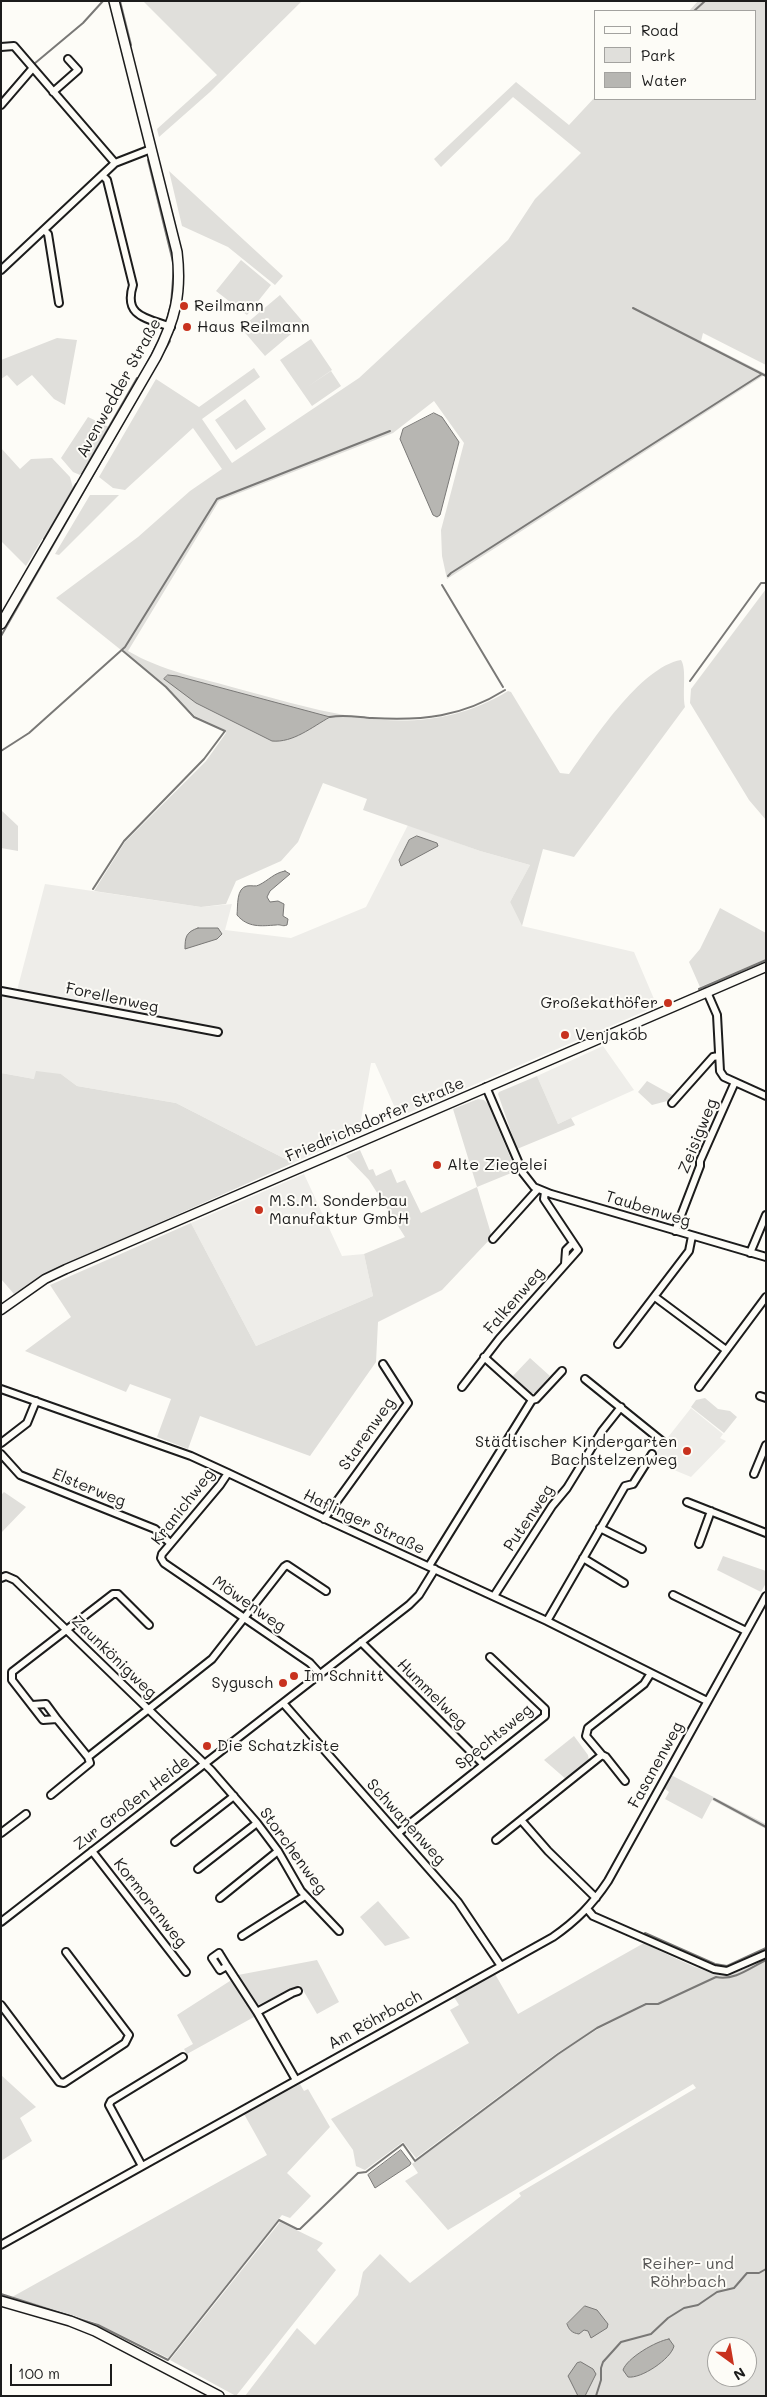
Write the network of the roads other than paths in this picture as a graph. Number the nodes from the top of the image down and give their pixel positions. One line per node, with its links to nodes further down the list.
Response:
1 (114, 1): 7 (main road, Avenwedder Straße)
2 (1, 47): 4 (street)
3 (68, 59): 5 (street)
4 (32, 69): 5 (street); 6 (street)
5 (53, 92): 8 (street)
6 (1, 105)
7 (151, 149): 8 (street); 13 (main road, Avenwedder Straße)
8 (115, 163): 9 (street)
9 (102, 175): 10 (street); 13 (street)
10 (44, 230): 11 (street); 12 (street)
11 (1, 270)
12 (59, 303)
13 (171, 327): 14 (main road, Avenwedder Straße)
14 (1, 624)
15 (766, 967): 17 (street, Friedrichsdorfer Straße)
16 (1, 991): 18 (street, Forellenweg)
17 (708, 992): 19 (street); 21 (street, Friedrichsdorfer Straße)
18 (218, 1032)
19 (718, 1056): 20 (street); 23 (street, Zeisigweg)
20 (735, 1082): 22 (street); 27 (street, Zeisigweg)
21 (486, 1087): 24 (street, Taubenweg); 34 (street, Friedrichsdorfer Straße)
22 (766, 1096)
23 (672, 1103)
24 (538, 1189): 25 (street, Taubenweg); 29 (street)
25 (546, 1192): 27 (street, Taubenweg); 37 (street, Falkenweg)
26 (766, 1216): 30 (street)
27 (675, 1231): 28 (street, Taubenweg)
28 (692, 1236): 30 (street, Taubenweg); 32 (street)
29 (493, 1239)
30 (750, 1253): 31 (street, Taubenweg)
31 (766, 1257)
32 (655, 1297): 35 (street); 36 (street)
33 (766, 1297): 36 (street)
34 (1, 1310)
35 (618, 1344)
36 (726, 1350): 42 (street)
37 (484, 1357): 41 (street, Falkenweg); 44 (street, Falkenweg)
38 (383, 1364): 56 (street, Starenweg)
39 (562, 1371): 44 (street)
40 (585, 1379): 46 (street)
41 (462, 1387)
42 (699, 1387)
43 (1, 1389): 45 (street, Haflinger Straße)
44 (532, 1400): 64 (street)
45 (36, 1401): 48 (street); 52 (street, Haflinger Straße)
46 (622, 1407): 47 (street); 69 (street, Putenweg)
47 (664, 1442)
48 (1, 1443)
49 (766, 1445): 53 (street)
50 (1, 1454): 59 (street, Elsterweg)
51 (652, 1454): 57 (street)
52 (228, 1473): 56 (street, Haflinger Straße); 59 (street, Kranichweg)
53 (754, 1474)
54 (687, 1502): 55 (street)
55 (710, 1511): 58 (street); 60 (street)
56 (324, 1519): 64 (street, Haflinger Straße)
57 (600, 1528): 61 (street); 63 (street)
58 (766, 1533)
59 (170, 1543): 62 (street, Kranichweg)
60 (699, 1544)
61 (642, 1549)
62 (161, 1558): 71 (street, Möwenweg)
63 (583, 1558): 66 (street); 72 (street)
64 (432, 1567): 69 (street, Haflinger Straße); 76 (street, Zur Großen Heide)
65 (1, 1578): 74 (street, Zaunkönigweg)
66 (624, 1583)
67 (326, 1591): 71 (street)
68 (673, 1594): 75 (street)
69 (494, 1596): 72 (street, Haflinger Straße)
70 (766, 1596): 75 (street, Fasanenweg)
71 (245, 1618): 79 (street, Möwenweg); 83 (street)
72 (547, 1620): 78 (street, Haflinger Straße)
73 (149, 1626): 74 (street)
74 (66, 1630): 82 (street); 83 (street, Zaunkönigweg)
75 (746, 1632): 80 (street, Fasanenweg)
76 (361, 1642): 79 (street, Zur Großen Heide); 88 (street, Hummelweg)
77 (490, 1657): 88 (street, Spechtsweg)
78 (652, 1673): 80 (street, Haflinger Straße); 85 (street)
79 (320, 1674): 81 (street, Zur Großen Heide)
80 (707, 1701): 104 (street, Fasanenweg)
81 (283, 1703): 87 (street, Zur Großen Heide); 96 (street, Schwanenweg)
82 (32, 1705): 84 (street); 84 (street)
83 (148, 1709): 86 (street); 87 (street, Zaunkönigweg)
84 (57, 1719): 86 (street)
85 (602, 1755): 89 (street); 93 (street)
86 (88, 1757): 90 (street)
87 (205, 1764): 91 (street, Storchenweg); 99 (street, Zur Großen Heide)
88 (483, 1764): 96 (street, Spechtsweg)
89 (625, 1781)
90 (51, 1795)
91 (234, 1796): 94 (street, Storchenweg); 98 (street)
92 (26, 1814): 95 (street)
93 (521, 1820): 97 (street); 104 (street)
94 (257, 1823): 100 (street, Storchenweg); 101 (street)
95 (1, 1833)
96 (398, 1833): 112 (street, Schwanenweg)
97 (496, 1840)
98 (175, 1842)
99 (92, 1851): 106 (street, Zur Großen Heide); 113 (street, Kormoranweg)
100 (278, 1851): 102 (street, Storchenweg); 103 (street)
101 (198, 1869)
102 (304, 1896): 107 (street, Storchenweg); 108 (street)
103 (220, 1898)
104 (596, 1898): 105 (street, Fasanenweg)
105 (588, 1910): 110 (street); 112 (street, Am Röhrbach)
106 (1, 1922)
107 (340, 1931)
108 (242, 1936)
109 (66, 1952): 115 (street)
110 (766, 1954)
111 (227, 1966): 116 (street)
112 (501, 1966): 118 (street, Am Röhrbach)
113 (186, 1972)
114 (298, 1992): 116 (street)
115 (1, 2005)
116 (257, 2012): 118 (street)
117 (182, 2057): 119 (street)
118 (296, 2080): 119 (street, Am Röhrbach)
119 (142, 2166): 120 (street, Am Röhrbach)
120 (1, 2245)
121 (1, 2301): 122 (main road)
122 (220, 2396)

